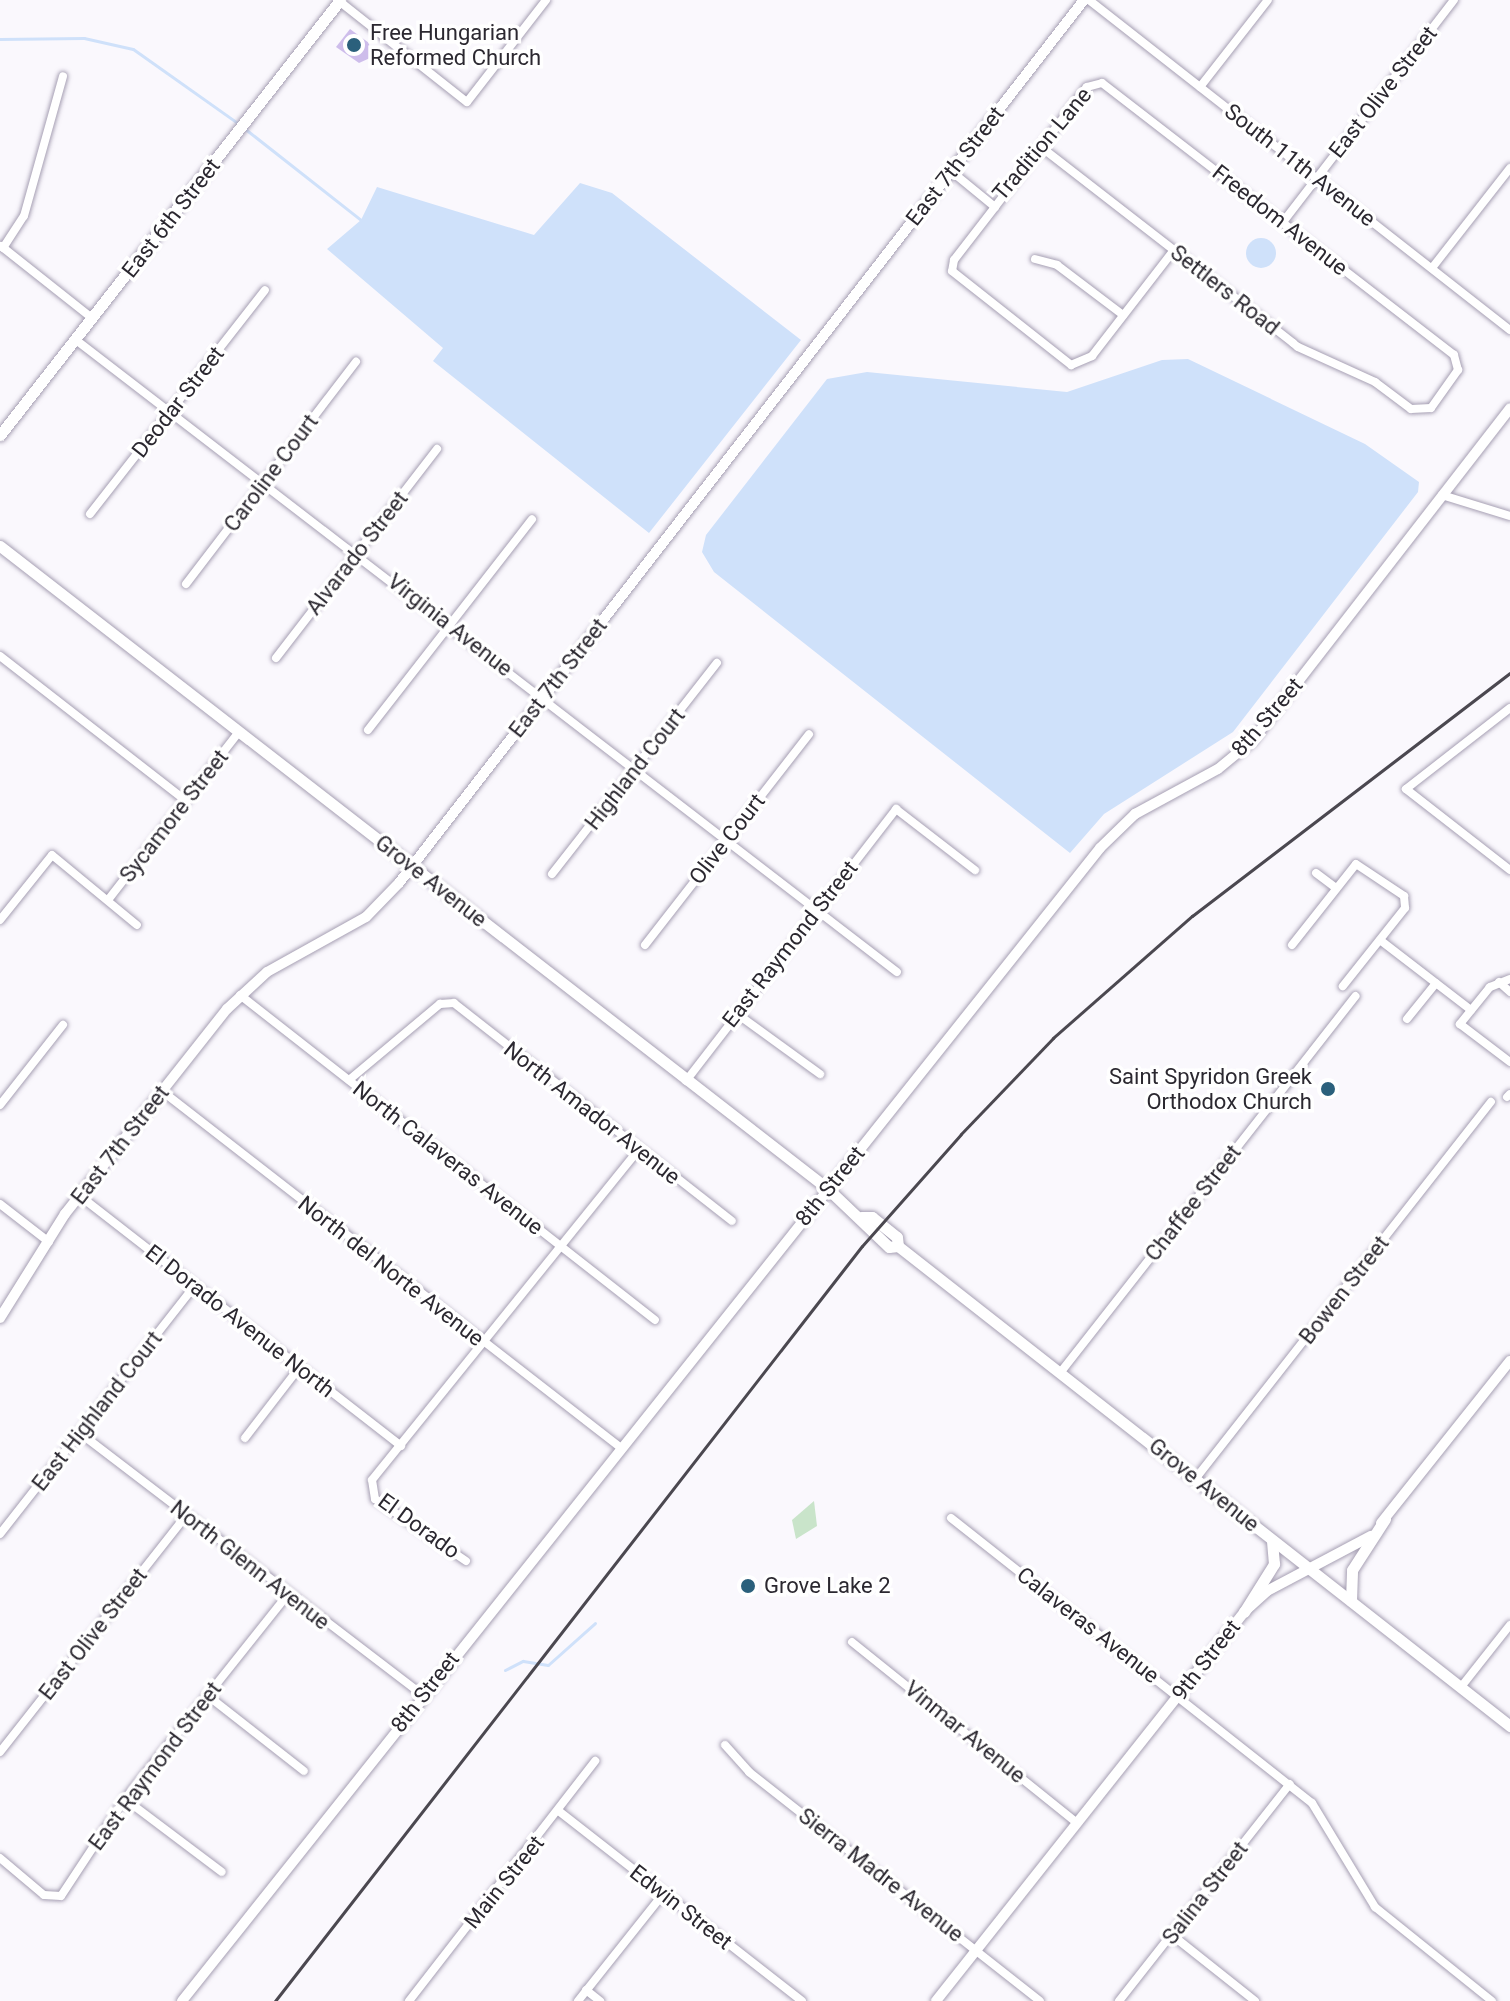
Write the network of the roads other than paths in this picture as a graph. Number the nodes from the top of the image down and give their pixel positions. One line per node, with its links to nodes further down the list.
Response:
1 (546, 0): 5 (street)
2 (1087, 0): 8 (street, South 11th Avenue); 11 (street, East 7th Street)
3 (1268, 0): 8 (street)
4 (1454, 0): 12 (street, East Olive Street)
5 (340, 1): 21 (main road, East 6th Street)
6 (63, 76): 15 (street)
7 (1097, 82): 9 (street, Tradition Lane); 14 (street, Freedom Avenue)
8 (1200, 87): 12 (street, South 11th Avenue)
9 (1041, 147): 13 (street, Tradition Lane); 16 (street, Settlers Road)
10 (1510, 168): 18 (street)
11 (951, 171): 13 (street, Tradition Lane); 42 (street, East 7th Street)
12 (1317, 178): 14 (street, East Olive Street); 18 (street, South 11th Avenue)
13 (995, 207): 20 (street)
14 (1283, 222): 26 (street, Freedom Avenue)
15 (2, 246): 21 (street)
16 (1174, 250): 20 (street); 26 (street, Settlers Road)
17 (1035, 259): 20 (street)
18 (1432, 268): 22 (street, South 11th Avenue)
19 (265, 290): 27 (street, Deodar Street)
20 (1123, 315)
21 (93, 319): 23 (main road, East 6th Street)
22 (1510, 330)
23 (76, 340): 27 (street, Virginia Avenue); 28 (main road, East 6th Street)
24 (356, 362): 30 (street, Caroline Court)
25 (1510, 408): 31 (street, 8th Street)
26 (1422, 412)
27 (169, 413): 30 (street, Virginia Avenue); 32 (street, Deodar Street)
28 (0, 435)
29 (437, 449): 36 (street, Alvarado Street)
30 (262, 484): 36 (street, Virginia Avenue); 37 (street, Caroline Court)
31 (1442, 495): 33 (street); 83 (street, 8th Street)
32 (90, 514)
33 (1510, 516)
34 (532, 519): 38 (street)
35 (0, 546): 45 (main road, Grove Avenue)
36 (357, 553): 38 (street, Virginia Avenue); 40 (street, Alvarado Street)
37 (186, 584)
38 (450, 625): 42 (street, Virginia Avenue); 44 (street)
39 (0, 656): 48 (street)
40 (276, 658)
41 (717, 663): 47 (street, Highland Court)
42 (543, 697): 47 (street, Virginia Avenue); 50 (street, East 7th Street)
43 (1510, 708): 52 (street)
44 (368, 730)
45 (239, 732): 48 (street, Sycamore Street); 50 (main road, Grove Avenue)
46 (809, 734): 49 (street, Olive Court)
47 (635, 769): 49 (street, Virginia Avenue); 54 (street, Highland Court)
48 (186, 801): 56 (street, Sycamore Street)
49 (726, 839): 57 (street, Virginia Avenue); 61 (street, Olive Court)
50 (412, 867): 69 (street, East 7th Street); 78 (main road, Grove Avenue)
51 (975, 870): 57 (street, East Raymond Street)
52 (1510, 870)
53 (1316, 873): 55 (street)
54 (552, 874)
55 (1336, 888): 60 (street); 62 (street)
56 (108, 900): 58 (street); 59 (street)
57 (816, 911): 63 (street, Virginia Avenue); 72 (street, East Raymond Street)
58 (0, 920)
59 (137, 925)
60 (1380, 940): 66 (street); 67 (street)
61 (645, 945)
62 (1292, 945)
63 (897, 972)
64 (1510, 979): 65 (street)
65 (1499, 982): 68 (street); 71 (street)
66 (1436, 983): 71 (street); 73 (street)
67 (1343, 986)
68 (1510, 992)
69 (240, 995): 77 (street, North Calaveras Avenue); 79 (street, East 7th Street)
70 (1356, 996): 95 (street, Chaffee Street)
71 (1471, 1010): 75 (street)
72 (736, 1013): 76 (street); 78 (street, East Raymond Street)
73 (1407, 1019)
74 (63, 1025): 81 (street)
75 (1510, 1062)
76 (820, 1074)
77 (349, 1080): 82 (street, North Amador Avenue); 88 (street, North Calaveras Avenue)
78 (686, 1081): 83 (main road, Grove Avenue)
79 (162, 1091): 84 (street, East 7th Street); 92 (street, North del Norte Avenue)
80 (1491, 1102): 100 (street, Bowen Street)
81 (0, 1105)
82 (638, 1150): 86 (street, North Amador Avenue); 88 (street)
83 (828, 1189): 95 (main road, Grove Avenue); 99 (street, 8th Street)
84 (80, 1196): 87 (street, East 7th Street); 89 (street, El Dorado Avenue North)
85 (0, 1204): 87 (street)
86 (732, 1221)
87 (49, 1242): 90 (street, East 7th Street)
88 (561, 1247): 91 (street, North Calaveras Avenue); 92 (street)
89 (194, 1287): 94 (street, El Dorado Avenue North); 96 (street, East Highland Court)
90 (0, 1318)
91 (655, 1320)
92 (483, 1343): 98 (street); 99 (street, North del Norte Avenue)
93 (1510, 1361): 103 (street, 9th Street)
94 (299, 1368): 97 (street); 98 (street, El Dorado Avenue North)
95 (1060, 1373): 100 (main road, Grove Avenue)
96 (80, 1433): 101 (street, North Glenn Avenue); 104 (street, East Highland Court)
97 (245, 1438)
98 (401, 1446): 106 (street, El Dorado)
99 (621, 1448): 115 (street, 8th Street)
100 (1196, 1478): 105 (main road, Grove Avenue)
101 (186, 1516): 108 (street, North Glenn Avenue); 119 (street, East Olive Street)
102 (951, 1518): 116 (street, Calaveras Avenue)
103 (1385, 1519): 107 (street, 9th Street); 109 (main road)
104 (0, 1534)
105 (1272, 1539): 107 (main road, Grove Avenue); 110 (main road)
106 (466, 1561)
107 (1310, 1570): 109 (main road, Grove Avenue); 110 (street, 9th Street)
108 (287, 1595): 114 (street, East Raymond Street); 115 (street, North Glenn Avenue)
109 (1351, 1601): 113 (main road, Grove Avenue)
110 (1244, 1612): 116 (street, 9th Street)
111 (1510, 1625): 113 (street)
112 (852, 1642): 125 (street, Vinmar Avenue)
113 (1461, 1687): 117 (main road, Grove Avenue)
114 (207, 1695): 121 (street); 123 (street, East Raymond Street)
115 (423, 1695): 132 (street, 8th Street)
116 (1178, 1696): 122 (street, Calaveras Avenue); 125 (street, 9th Street)
117 (1510, 1726)
118 (725, 1745): 130 (street, Sierra Madre Avenue)
119 (0, 1752)
120 (595, 1761): 124 (street, Main Street)
121 (304, 1771)
122 (1290, 1784): 129 (street, Salina Street); 141 (street, Calaveras Avenue)
123 (125, 1799): 126 (street, East Raymond Street); 127 (street)
124 (560, 1812): 128 (street, Edwin Street); 133 (street, Main Street)
125 (1077, 1823): 130 (street, 9th Street)
126 (0, 1858)
127 (222, 1872)
128 (664, 1893): 131 (street); 136 (street, Edwin Street)
129 (1172, 1935): 139 (street, Salina Street); 140 (street)
130 (976, 1950): 137 (street, 9th Street); 138 (street, Sierra Madre Avenue)
131 (586, 1990): 134 (street); 135 (street)
132 (182, 2001)
133 (409, 2001)
134 (578, 2001)
135 (600, 2001)
136 (802, 2001)
137 (936, 2001)
138 (1040, 2001)
139 (1119, 2001)
140 (1255, 2001)
141 (1492, 2001)

